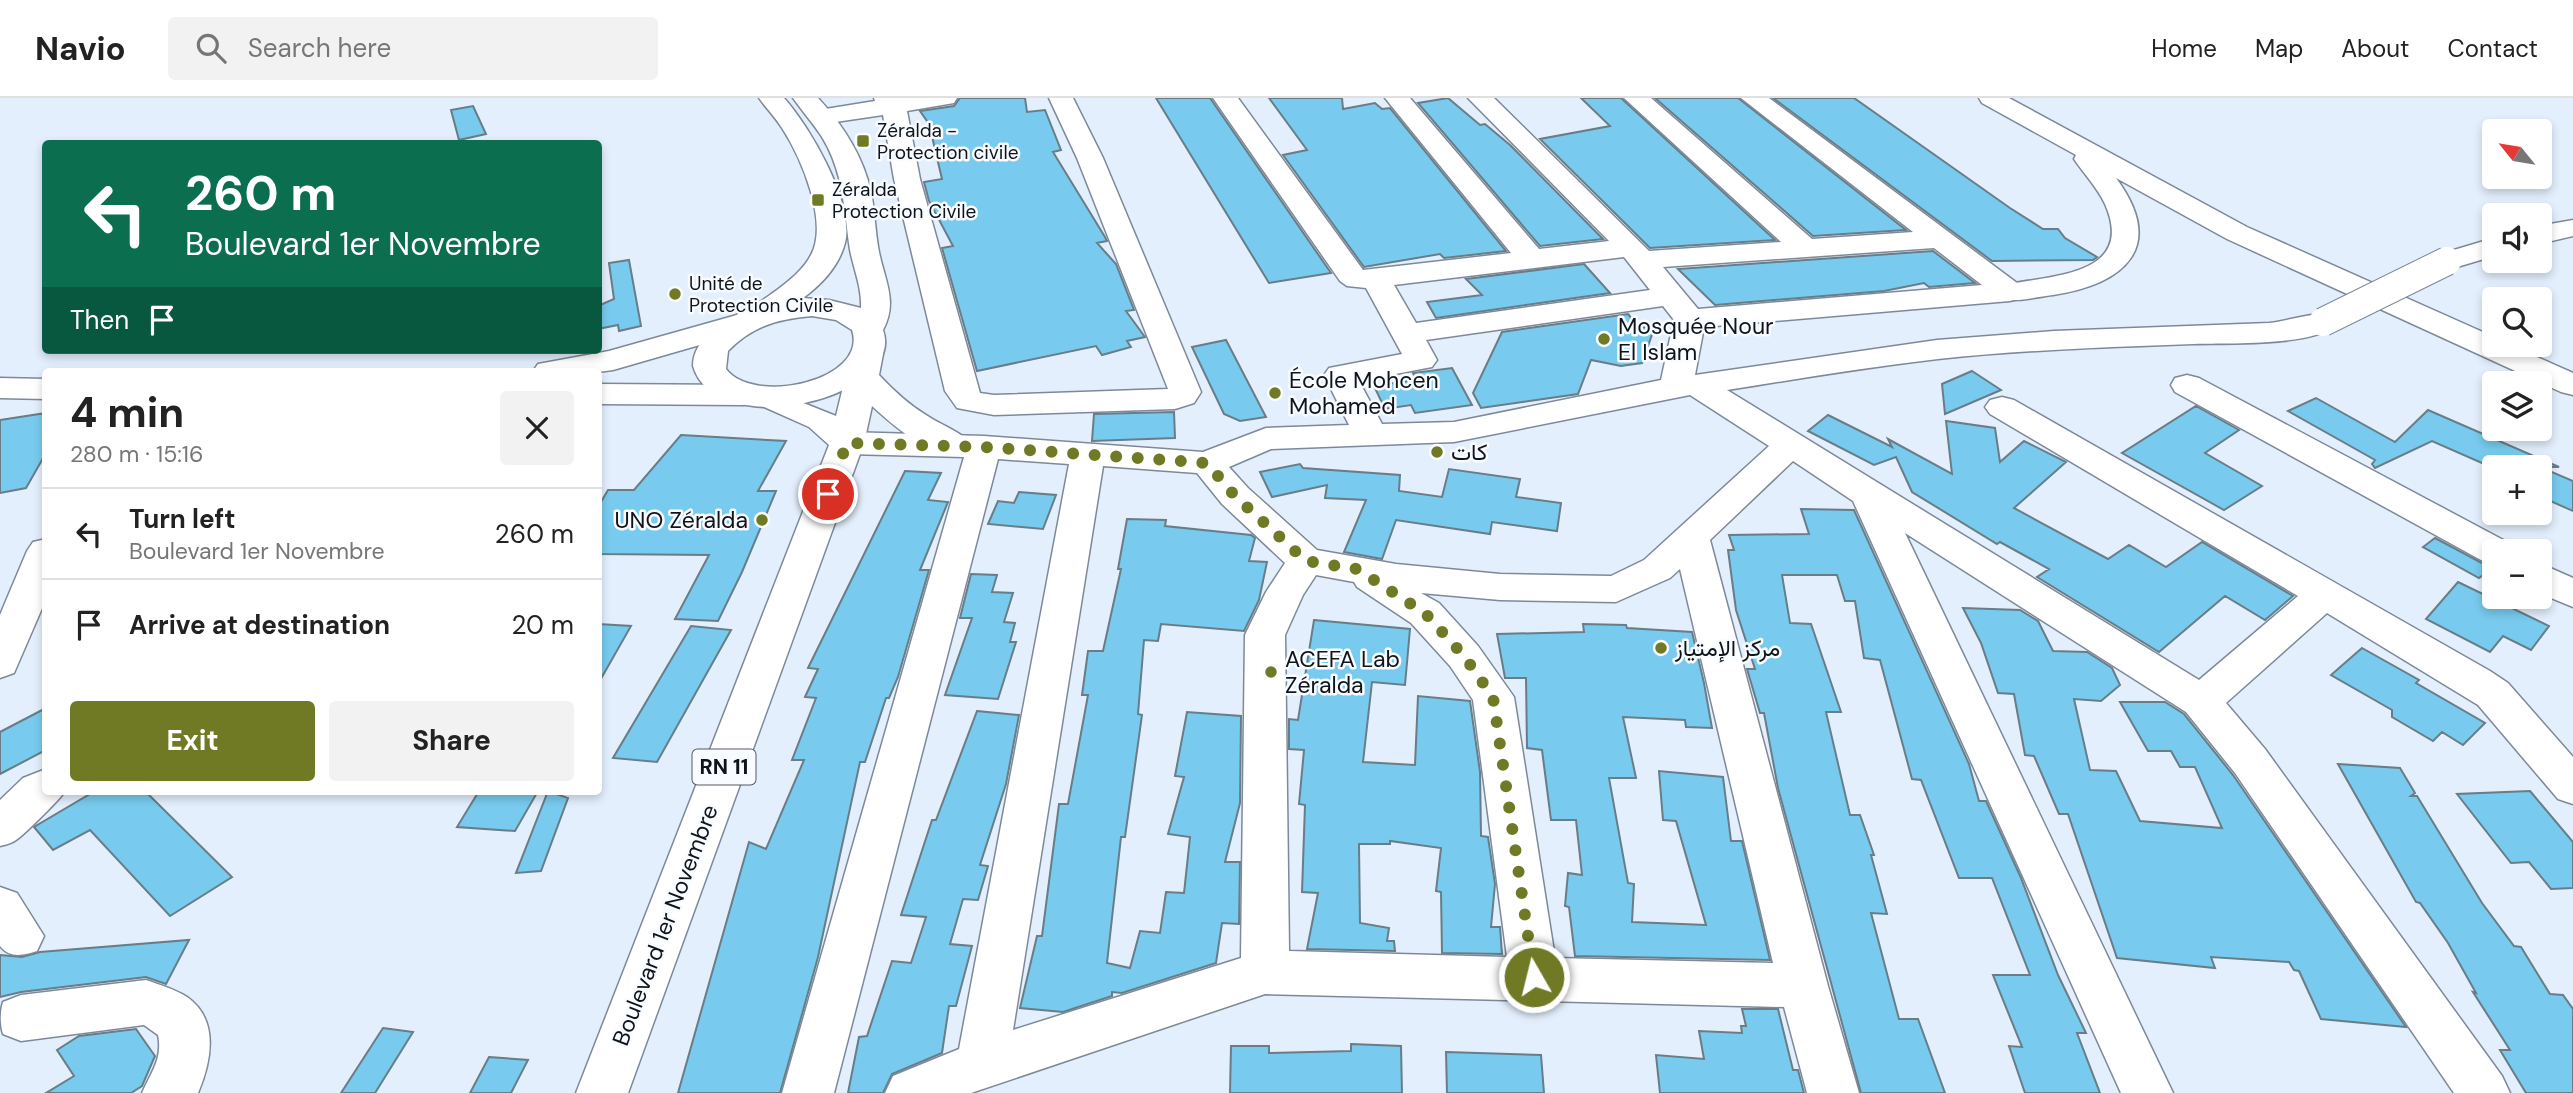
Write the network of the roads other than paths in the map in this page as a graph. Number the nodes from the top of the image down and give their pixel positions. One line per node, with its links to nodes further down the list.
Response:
1 (771, 98): 24 (main road)
2 (945, 98): 10 (main road)
3 (1061, 98): 10 (main road)
4 (1225, 98): 20 (main road)
5 (1397, 98): 19 (main road)
6 (1480, 98): 18 (main road)
7 (1636, 98): 16 (main road)
8 (1753, 98): 15 (main road)
9 (1991, 98): 12 (main road)
10 (890, 102): 11 (main road)
11 (813, 107): 28 (main road, RN 11)
12 (2037, 112): 21 (main road); 23 (main road); 32 (main road)
13 (2573, 228): 14 (main road)
14 (2552, 232)
15 (1941, 239): 16 (main road); 21 (main road)
16 (1807, 250): 18 (main road)
17 (2482, 250): 33 (main road, bridge)
18 (1636, 254): 19 (main road); 22 (main road)
19 (1532, 259): 20 (main road)
20 (1376, 279): 25 (main road)
21 (2010, 292): 22 (main road)
22 (1680, 307): 25 (main road); 33 (main road)
23 (2482, 319)
24 (747, 321): 26 (main road); 28 (main road); 37 (main road)
25 (1408, 333): 40 (main road)
26 (677, 344): 30 (main road); 36 (main road)
27 (2552, 350): 29 (main road)
28 (866, 354): 37 (main road); 41 (main road, RN 11); 43 (main road)
29 (2573, 359)
30 (567, 368)
31 (2187, 385): 48 (main road)
32 (2573, 386)
33 (1687, 387): 40 (main road); 42 (main road)
34 (0, 388): 35 (main road)
35 (42, 389)
36 (602, 396)
37 (754, 396): 38 (main road); 41 (main road)
38 (602, 398)
39 (2002, 407): 53 (main road)
40 (1370, 434): 45 (main road)
41 (847, 443): 43 (main road); 66 (main road, Boulevard 1er Novembre / RN 11)
42 (1790, 445): 46 (main road); 47 (main road)
43 (970, 446): 44 (main road); 67 (main road)
44 (1088, 453): 45 (main road); 64 (main road)
45 (1207, 463): 50 (main road)
46 (1868, 494): 56 (main road); 70 (main road)
47 (1691, 538): 51 (main road); 62 (main road)
48 (2482, 545)
49 (42, 561): 55 (main road)
50 (1306, 561): 51 (main road); 60 (main road)
51 (1357, 569): 61 (main road)
52 (2552, 583): 54 (main road)
53 (2325, 594): 56 (main road); 57 (main road)
54 (2573, 594)
55 (0, 663)
56 (2202, 701): 71 (main road)
57 (2570, 781)
58 (42, 789): 59 (main road)
59 (0, 828)
60 (1265, 972): 61 (main road); 64 (main road)
61 (1534, 977): 62 (main road)
62 (1803, 986): 69 (main road)
63 (21, 1018): 65 (main road)
64 (982, 1064): 68 (main road)
65 (168, 1093)
66 (602, 1093)
67 (808, 1093)
68 (911, 1093)
69 (1833, 1093)
70 (2147, 1093)
71 (2484, 1093)

